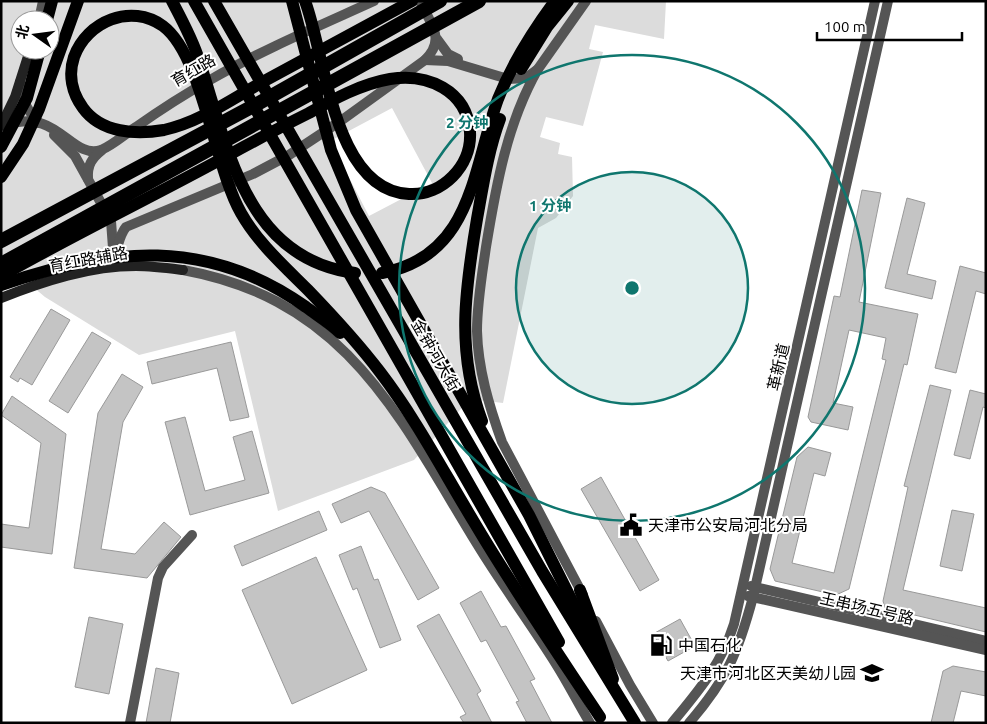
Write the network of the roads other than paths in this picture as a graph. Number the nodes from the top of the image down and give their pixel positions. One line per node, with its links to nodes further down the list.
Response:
1 (78, 1): 30 (main road)
2 (172, 1): 12 (main road)
3 (194, 1): 52 (main road)
4 (214, 1): 51 (main road, 金钟河大街)
5 (292, 1): 44 (main road)
6 (305, 1): 40 (main road)
7 (374, 1): 29 (street, 育红路)
8 (412, 1): 43 (main road)
9 (420, 1): 17 (street)
10 (440, 1): 34 (highway)
11 (480, 1): 36 (highway)
12 (555, 1)
13 (568, 1): 44 (main road)
14 (586, 1): 21 (street)
15 (875, 1): 46 (street, 革新道)
16 (888, 1): 48 (street, 革新道)
17 (437, 39): 20 (street); 22 (street)
18 (27, 60): 23 (main road)
19 (37, 60): 28 (main road)
20 (425, 60): 22 (street); 33 (street)
21 (538, 69): 22 (street); 24 (street)
22 (514, 79): 24 (street)
23 (20, 82): 25 (street); 26 (main road)
24 (522, 101): 47 (street, 金钟河大街)
25 (38, 123): 27 (street); 29 (street); 31 (street)
26 (1, 126)
27 (1, 130)
28 (1, 147)
29 (103, 149): 31 (street, 育红路)
30 (1, 177)
31 (88, 180): 32 (street)
32 (107, 214): 33 (street); 35 (street)
33 (140, 220): 35 (street)
34 (1, 241)
35 (114, 257): 37 (street); 38 (street)
36 (1, 264)
37 (126, 266): 38 (main road, 育红路辅路); 39 (main road, 育红路辅路)
38 (100, 270): 42 (main road, 育红路辅路)
39 (183, 270): 52 (street)
40 (1, 276)
41 (1, 285): 43 (main road)
42 (1, 298)
43 (378, 369): 52 (main road)
44 (503, 470): 51 (main road)
45 (192, 535): 53 (street)
46 (744, 589): 48 (street, 王串场五号路); 56 (street, 革新道)
47 (580, 590): 51 (main road); 55 (street, 金钟河大街)
48 (755, 592): 49 (street, 王串场五号路); 50 (street, 王串场五号路); 57 (street, 革新道)
49 (986, 641)
50 (986, 650)
51 (615, 688): 54 (main road, 金钟河大街)
52 (598, 721)
53 (130, 723)
54 (635, 723)
55 (654, 723)
56 (672, 723)
57 (689, 723)

